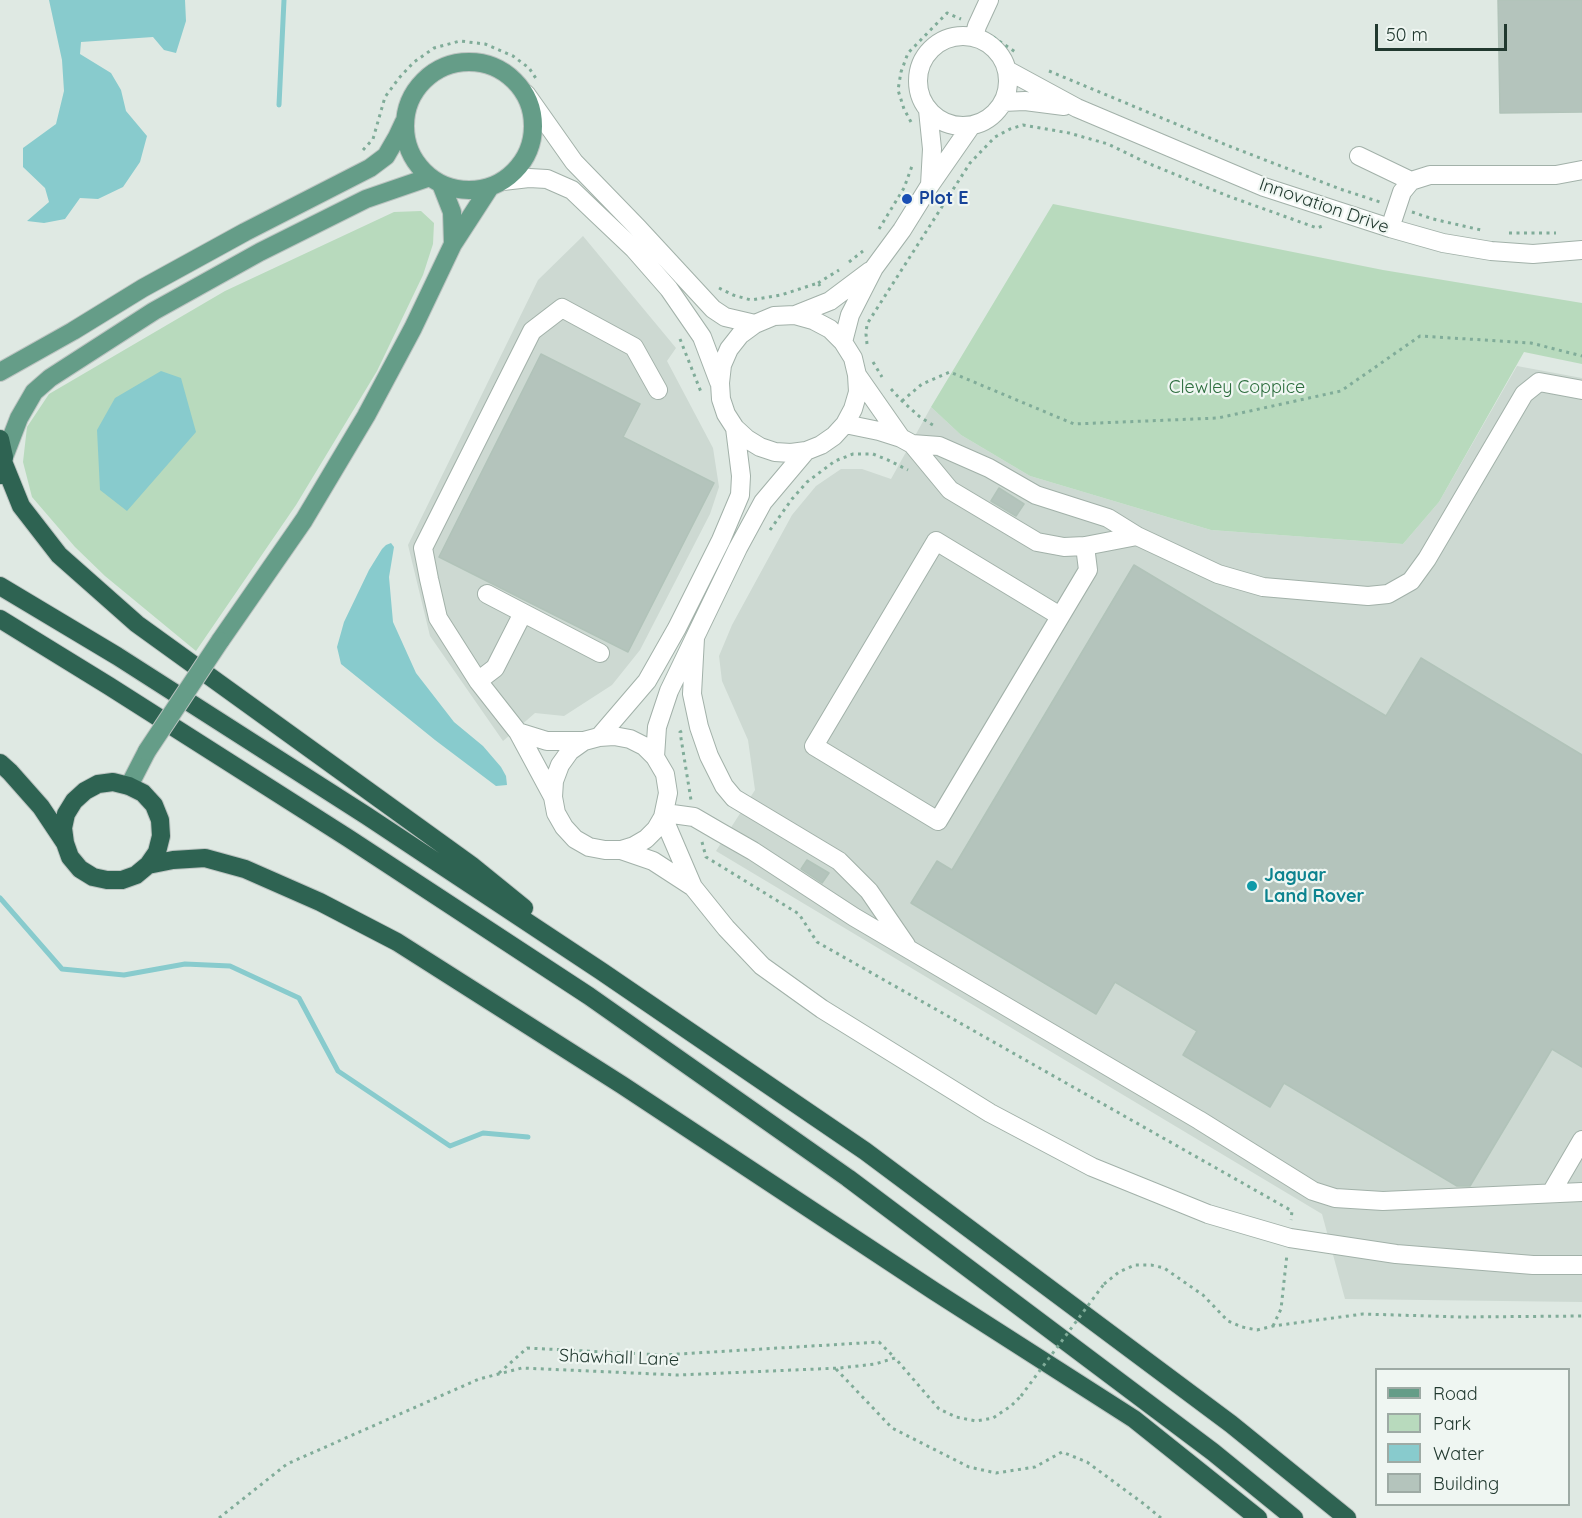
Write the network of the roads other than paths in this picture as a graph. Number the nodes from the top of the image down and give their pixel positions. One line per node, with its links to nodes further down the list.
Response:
1 (990, 0): 2 (street)
2 (974, 37): 3 (street); 7 (street)
3 (1007, 70): 5 (street); 6 (street, Innovation Drive)
4 (526, 94): 8 (main road); 14 (main road); 21 (street)
5 (1003, 102): 6 (street, Innovation Drive); 9 (street)
6 (1077, 108): 16 (street, Innovation Drive)
7 (928, 110): 9 (street); 15 (street)
8 (404, 122): 12 (main road); 23 (main road)
9 (971, 126): 15 (street)
10 (1359, 156): 13 (street)
11 (1582, 170): 13 (street)
12 (435, 180): 14 (main road); 17 (main road); 33 (main road)
13 (1411, 181): 16 (street)
14 (496, 184): 17 (main road); 25 (street)
15 (930, 185): 19 (street)
16 (1390, 228): 18 (street, Innovation Drive)
17 (453, 244): 48 (main road, bridge)
18 (1582, 250)
19 (874, 268): 20 (street); 22 (street)
20 (795, 315): 21 (street); 22 (street)
21 (754, 324): 25 (street)
22 (843, 342): 24 (street)
23 (0, 372)
24 (857, 375): 28 (street); 31 (street)
25 (720, 383): 29 (street)
26 (658, 390): 43 (street)
27 (1582, 390): 34 (street)
28 (845, 424): 31 (street); 32 (street)
29 (735, 428): 32 (street); 45 (street)
30 (0, 439): 33 (highway)
31 (907, 441): 34 (street); 35 (street)
32 (806, 451): 41 (street)
33 (3, 466): 56 (highway)
34 (1137, 536): 35 (street)
35 (1085, 546): 39 (street)
36 (0, 586): 56 (highway)
37 (487, 594): 38 (street)
38 (523, 613): 42 (street); 43 (street)
39 (1060, 615): 39 (street)
40 (0, 619): 62 (highway)
41 (695, 638): 46 (street); 55 (street)
42 (600, 652)
43 (478, 681): 44 (street)
44 (518, 732): 45 (street); 49 (street)
45 (591, 739): 46 (street); 49 (street)
46 (655, 757): 50 (street)
47 (0, 763): 51 (highway)
48 (129, 786): 51 (highway); 53 (highway)
49 (553, 797): 52 (street)
50 (664, 815): 52 (street); 54 (street); 55 (street)
51 (64, 843): 53 (highway)
52 (621, 850): 54 (street)
53 (148, 866): 61 (highway)
54 (693, 887): 60 (street)
55 (909, 949): 59 (street)
56 (601, 971): 63 (highway)
57 (1582, 1140): 59 (street)
58 (1582, 1192): 59 (street)
59 (1551, 1193)
60 (1582, 1265)
61 (1258, 1518)
62 (1294, 1518)
63 (1347, 1518)

